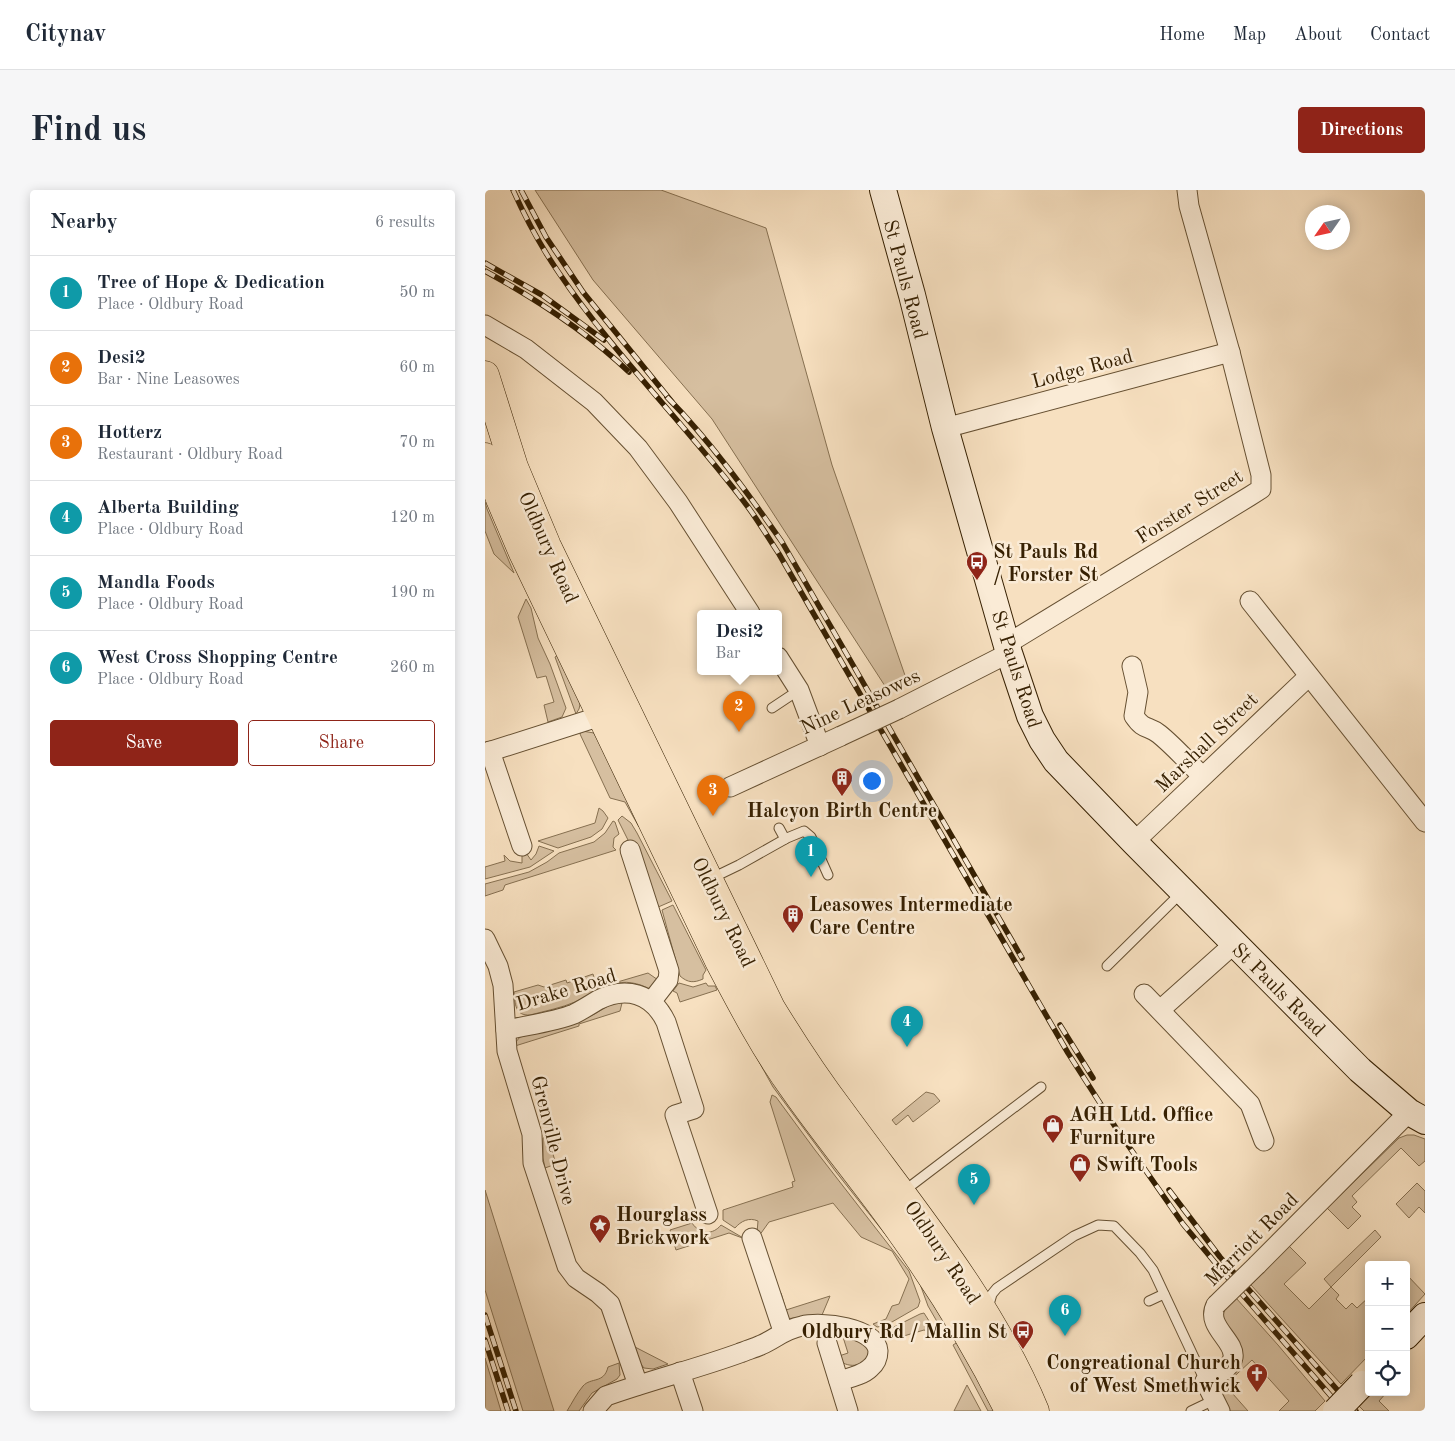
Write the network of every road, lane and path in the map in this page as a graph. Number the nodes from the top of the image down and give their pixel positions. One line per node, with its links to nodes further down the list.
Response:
1 (883, 190): 6 (main road, St Pauls Road)
2 (1187, 190): 4 (street, Forster Street)
3 (485, 325): 9 (street)
4 (1230, 352): 6 (street, Lodge Road); 10 (street, Forster Street)
5 (485, 374): 28 (main road, Oldbury Road)
6 (945, 428): 10 (main road, St Pauls Road)
7 (485, 457): 16 (main road, Oldbury Road)
8 (1250, 601): 13 (street)
9 (747, 610)
10 (1008, 648): 17 (street, Nine Leasowes, bridge); 24 (main road, St Pauls Road)
11 (782, 663): 14 (street)
12 (1132, 666): 19 (street)
13 (1309, 676): 19 (street, Marshall Street); 21 (street)
14 (799, 690): 15 (lane); 17 (street)
15 (772, 708)
16 (601, 716): 18 (street); 61 (main road, Oldbury Road)
17 (820, 746): 20 (street, Nine Leasowes)
18 (488, 752): 25 (street)
19 (1201, 776): 24 (street, Marshall Street)
20 (730, 787)
21 (1425, 822)
22 (779, 828): 23 (lane)
23 (785, 839): 27 (lane); 28 (lane)
24 (1134, 842): 29 (main road, St Pauls Road)
25 (522, 846)
26 (630, 850): 34 (street)
27 (828, 875)
28 (708, 880): 40 (main road, Oldbury Road)
29 (1182, 892): 31 (main road, St Pauls Road); 32 (lane)
30 (485, 940): 36 (street, Grenville Drive)
31 (1234, 944): 35 (street); 38 (main road, St Pauls Road)
32 (1107, 966)
33 (1144, 994): 35 (street)
34 (651, 1002): 36 (street, Drake Road); 41 (street)
35 (1160, 1010): 39 (street)
36 (506, 1030): 56 (street, Grenville Drive)
37 (1041, 1087): 40 (lane)
38 (1417, 1117): 55 (street, Marriott Road, bridge)
39 (1264, 1141)
40 (902, 1192): 43 (main road, Oldbury Road)
41 (708, 1214)
42 (752, 1238): 49 (street)
43 (977, 1286): 44 (lane); 48 (main road, Oldbury Road)
44 (997, 1288): 45 (lane); 48 (lane)
45 (1164, 1294): 46 (lane); 55 (lane)
46 (1149, 1301)
47 (1425, 1316): 50 (main road)
48 (988, 1318): 62 (main road, Oldbury Road)
49 (783, 1331): 52 (street); 54 (street)
50 (1410, 1332)
51 (827, 1343): 54 (street)
52 (680, 1372): 56 (street); 59 (street)
53 (1365, 1380): 64 (main road, bridge)
54 (839, 1381): 60 (street)
55 (1205, 1381): 57 (street)
56 (638, 1385): 58 (street)
57 (1217, 1405): 63 (lane)
58 (593, 1411)
59 (693, 1411)
60 (848, 1411)
61 (1009, 1411)
62 (1035, 1411)
63 (1191, 1411)
64 (1337, 1411)

